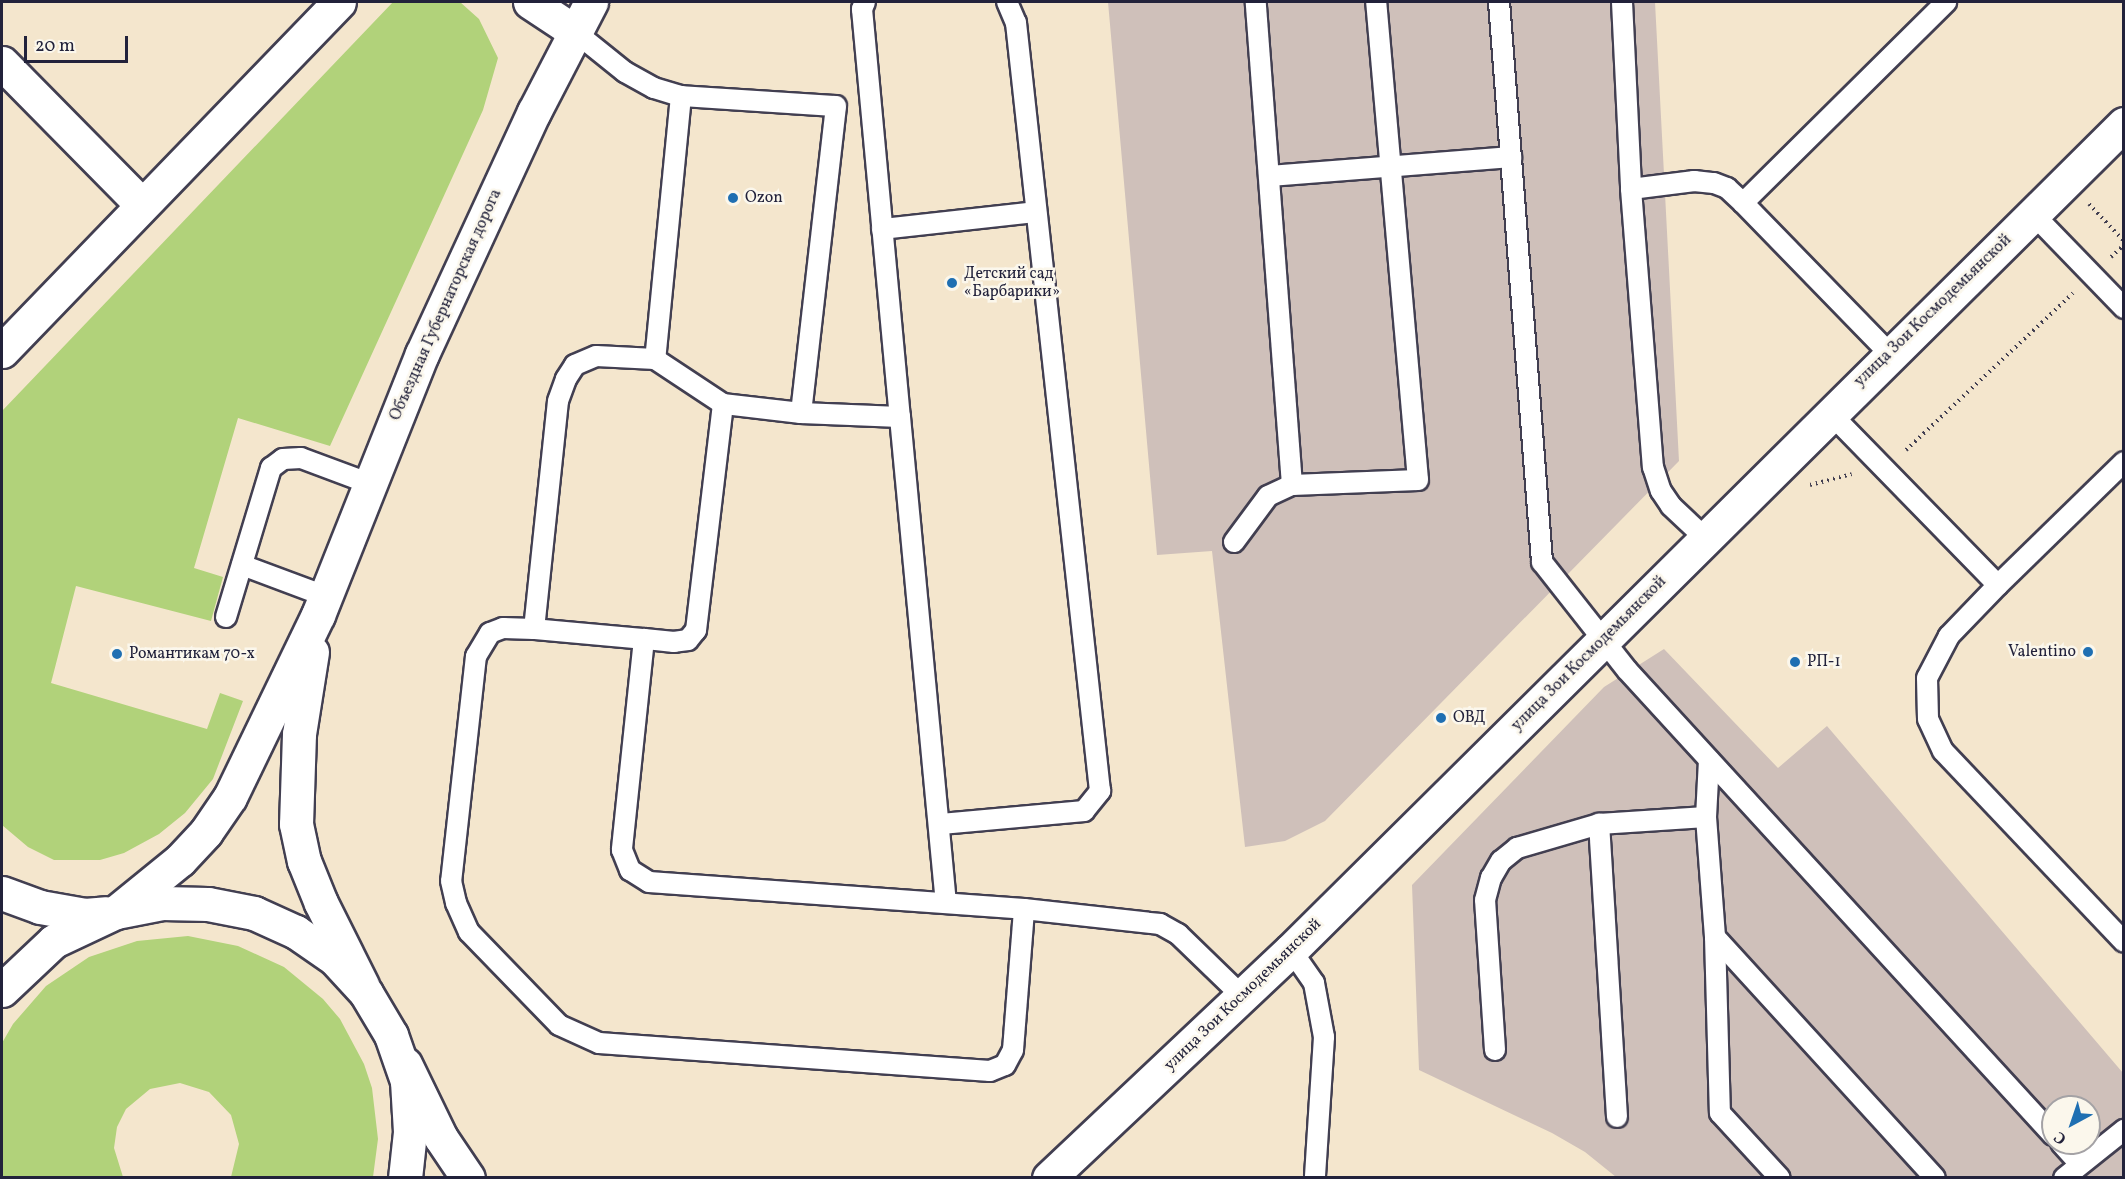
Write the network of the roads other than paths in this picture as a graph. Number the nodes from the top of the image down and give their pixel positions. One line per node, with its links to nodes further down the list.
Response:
1 (339, 2): 22 (street)
2 (530, 2): 11 (street)
3 (591, 2): 11 (street, Объездная Губернаторская дорога)
4 (865, 2): 15 (lane)
5 (1007, 2): 23 (lane)
6 (1256, 2): 19 (lane)
7 (1376, 2): 18 (lane)
8 (1499, 2): 17 (lane)
9 (1622, 2): 20 (lane)
10 (1946, 2): 21 (lane)
11 (574, 31): 13 (lane); 35 (street, Объездная Губернаторская дорога)
12 (2, 63): 22 (street)
13 (681, 96): 14 (lane); 29 (lane)
14 (836, 106): 15 (lane); 31 (lane)
15 (870, 107): 25 (lane)
16 (2124, 124): 24 (street, улица Зои Космодемьянской)
17 (1511, 157): 18 (lane); 45 (lane)
18 (1392, 166): 19 (lane); 36 (lane)
19 (1270, 176): 36 (lane)
20 (1631, 189): 21 (lane); 37 (lane)
21 (1743, 203): 28 (lane)
22 (141, 204): 27 (street)
23 (1036, 212): 25 (lane); 48 (lane)
24 (2033, 214): 26 (lane); 28 (street, улица Зои Космодемьянской)
25 (882, 229): 33 (lane)
26 (2124, 308)
27 (2, 351)
28 (1890, 354): 32 (street, улица Зои Космодемьянской)
29 (655, 359): 30 (lane); 43 (lane)
30 (723, 404): 31 (lane); 44 (lane)
31 (801, 413): 33 (lane)
32 (1830, 413): 37 (street, улица Зои Космодемьянской); 40 (lane)
33 (900, 417): 48 (lane)
34 (2123, 463): 40 (lane)
35 (368, 483): 39 (lane); 41 (street, Объездная Губернаторская дорога)
36 (1293, 485): 38 (lane)
37 (1705, 538): 45 (street, улица Зои Космодемьянской)
38 (1234, 542)
39 (242, 565): 41 (lane); 42 (lane)
40 (1998, 585): 55 (lane)
41 (321, 606): 53 (street); 58 (street)
42 (226, 617)
43 (534, 629): 44 (lane); 52 (lane)
44 (644, 639): 51 (lane)
45 (1602, 641): 46 (lane); 56 (street, улица Зои Космодемьянской)
46 (1709, 760): 47 (lane); 63 (lane)
47 (1706, 817): 49 (lane); 54 (lane)
48 (941, 824): 51 (lane)
49 (1599, 824): 61 (lane); 62 (lane)
50 (2, 893): 53 (street)
51 (946, 902): 52 (lane)
52 (1024, 909): 59 (lane)
53 (116, 912): 57 (street); 58 (street)
54 (1715, 937): 71 (lane); 72 (lane)
55 (2124, 942)
56 (1291, 950): 59 (street, улица Зои Космодемьянской); 70 (lane)
57 (2, 990)
58 (366, 993): 60 (street)
59 (1242, 996): 69 (street, улица Зои Космодемьянской)
60 (391, 1035): 67 (street); 68 (street)
61 (1495, 1050)
62 (1617, 1117)
63 (2041, 1122)
64 (2124, 1130): 66 (lane)
65 (2072, 1155): 66 (lane)
66 (2079, 1163): 73 (lane)
67 (405, 1178)
68 (468, 1178)
69 (1048, 1178)
70 (1315, 1178)
71 (1780, 1178)
72 (1935, 1178)
73 (2064, 1178)

